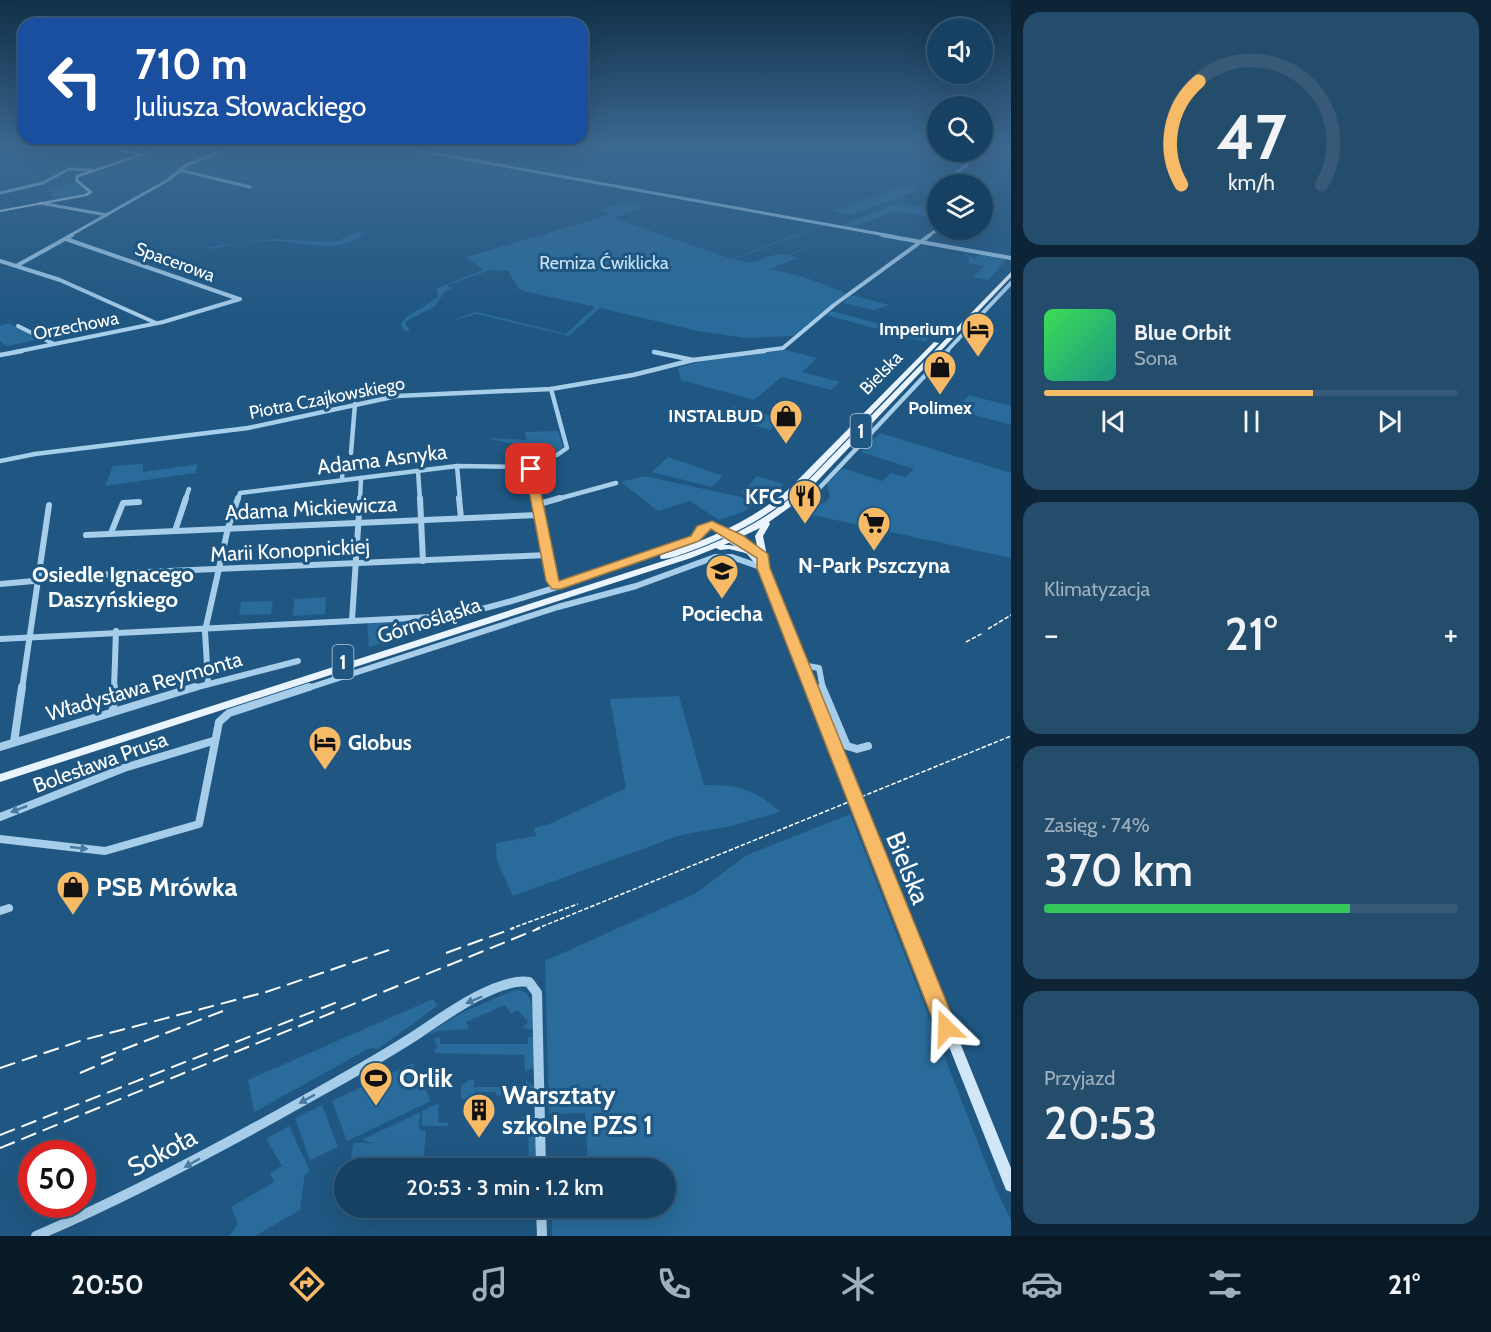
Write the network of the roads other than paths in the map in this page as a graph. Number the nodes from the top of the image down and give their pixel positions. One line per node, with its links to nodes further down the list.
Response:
1 (40, 203): 4 (street); 5 (street)
2 (128, 203): 5 (street)
3 (706, 203): 8 (street)
4 (0, 210)
5 (107, 215): 7 (street)
6 (927, 238): 8 (street, Piotra Czajkowskiego)
7 (66, 239): 11 (street); 15 (street, Spacerowa)
8 (922, 242): 9 (street); 22 (street, Piotra Czajkowskiego)
9 (1011, 258)
10 (0, 261): 11 (street)
11 (18, 265): 16 (street)
12 (1011, 266): 19 (main road, 1)
13 (1011, 274): 19 (main road, 1)
14 (1011, 283): 23 (street)
15 (240, 299): 16 (street, Orzechowa)
16 (157, 323): 18 (street, Orzechowa)
17 (18, 326): 18 (street)
18 (55, 344): 21 (street, Orzechowa)
19 (933, 351): 24 (main road, Bielska / 1); 50 (main road, Bielska / 1)
20 (654, 352): 22 (street, Piotra Czajkowskiego)
21 (0, 355)
22 (693, 360): 25 (street, Piotra Czajkowskiego)
23 (939, 360): 24 (main road); 37 (street)
24 (927, 363): 45 (main road, Bielska / 1)
25 (551, 389): 26 (street, Piotra Czajkowskiego); 28 (street)
26 (355, 404): 27 (street); 29 (street, Piotra Czajkowskiego)
27 (351, 453)
28 (557, 455)
29 (0, 461)
30 (343, 461): 34 (street)
31 (457, 466): 32 (street, Adama Asnyka); 39 (street, Adama Asnyka); 42 (street)
32 (418, 471): 33 (street, Adama Asnyka); 43 (street)
33 (361, 478): 34 (street, Adama Asnyka); 44 (street)
34 (342, 480): 46 (street, Adama Asnyka)
35 (616, 483): 39 (street)
36 (189, 489): 47 (street)
37 (811, 497)
38 (139, 502): 48 (street)
39 (539, 504): 41 (street)
40 (50, 505): 59 (street)
41 (538, 515): 42 (street, Adama Mickiewicza); 53 (street)
42 (461, 518): 43 (street, Adama Mickiewicza)
43 (421, 520): 44 (street, Adama Mickiewicza); 55 (street)
44 (359, 522): 46 (street, Adama Mickiewicza); 56 (street)
45 (767, 522): 50 (main road, Bielska / 1); 54 (main road)
46 (228, 528): 47 (street, Adama Mickiewicza); 58 (street)
47 (175, 531): 48 (street, Adama Mickiewicza)
48 (111, 533): 49 (street, Adama Mickiewicza)
49 (86, 535)
50 (731, 537): 51 (main road, Górnośląska / 1); 52 (main road, Bielska); 54 (main road); 61 (street); 76 (main road, Górnośląska / 1)
51 (708, 549): 52 (main road); 62 (main road, Górnośląska / 1)
52 (750, 552): 57 (main road, Bielska)
53 (547, 555): 55 (street, Marii Konopnickiej); 61 (street)
54 (763, 556): 57 (main road, Bielska)
55 (423, 561): 56 (street, Marii Konopnickiej)
56 (357, 563): 58 (street, Marii Konopnickiej); 63 (street)
57 (763, 568): 62 (street); 69 (main road, Bielska)
58 (218, 570): 59 (street, Marii Konopnickiej); 64 (street)
59 (38, 580): 60 (street, Marii Konopnickiej); 66 (street)
60 (0, 584)
61 (557, 586): 63 (street)
62 (506, 619): 72 (street); 77 (main road, Górnośląska / 1)
63 (352, 620): 64 (street)
64 (206, 627): 65 (street); 70 (street)
65 (116, 631): 66 (street); 71 (street)
66 (29, 636): 67 (street); 73 (street)
67 (0, 639)
68 (298, 661): 70 (street, Władysława Reymonta)
69 (802, 665): 74 (street); 81 (main road, Bielska)
70 (208, 683): 71 (street, Władysława Reymonta)
71 (113, 711): 73 (street, Władysława Reymonta)
72 (213, 741): 78 (street, Bolesława Prusa, one-way to 78); 79 (street, one-way to 72)
73 (14, 742): 75 (street, Władysława Reymonta)
74 (868, 746)
75 (0, 747)
76 (0, 771)
77 (0, 777)
78 (0, 817)
79 (0, 839)
80 (541, 1158): 83 (street, Sokoła, one-way to 83)
81 (1011, 1185)
82 (541, 1218): 84 (street)
83 (36, 1236)
84 (542, 1236)

